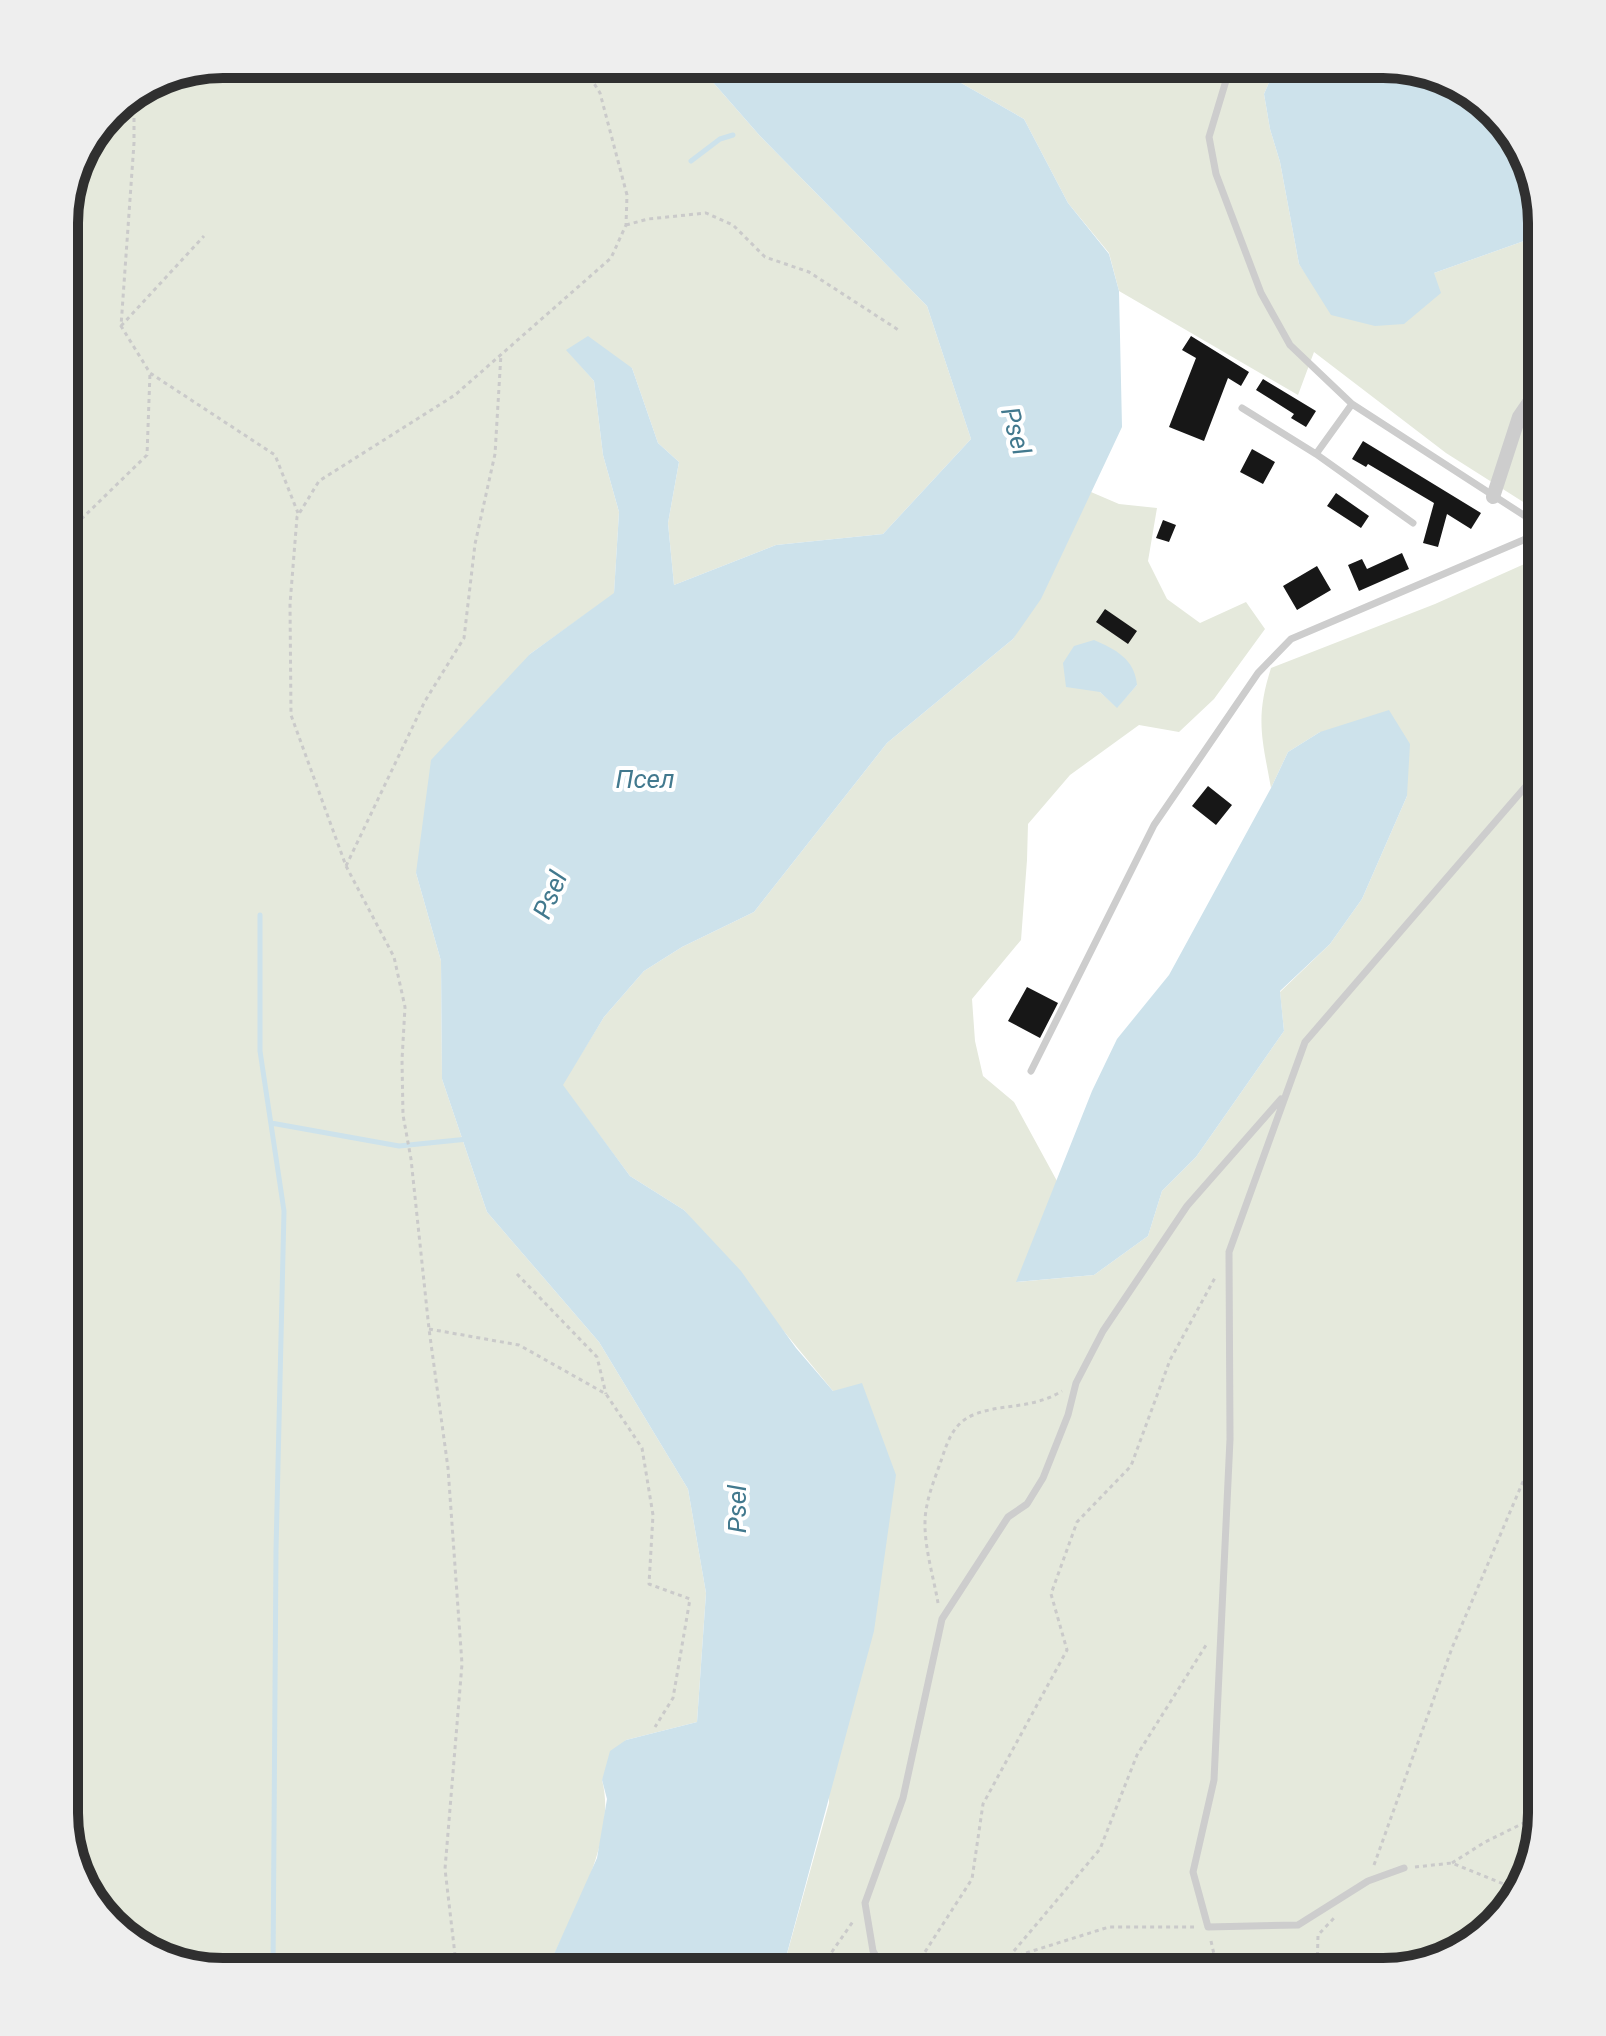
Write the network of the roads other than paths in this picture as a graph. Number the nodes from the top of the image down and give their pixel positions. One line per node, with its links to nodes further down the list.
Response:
1 (1227, 78): 2 (lane)
2 (1352, 404): 5 (lane); 6 (lane)
3 (1528, 404): 6 (street)
4 (1242, 408): 5 (lane)
5 (1316, 454): 8 (lane)
6 (1493, 497): 7 (lane)
7 (1528, 521)
8 (1413, 523)
9 (1528, 536): 11 (lane)
10 (1528, 784): 12 (lane)
11 (1031, 1071)
12 (1286, 1094): 13 (lane); 14 (lane)
13 (1404, 1868)
14 (877, 1958)

